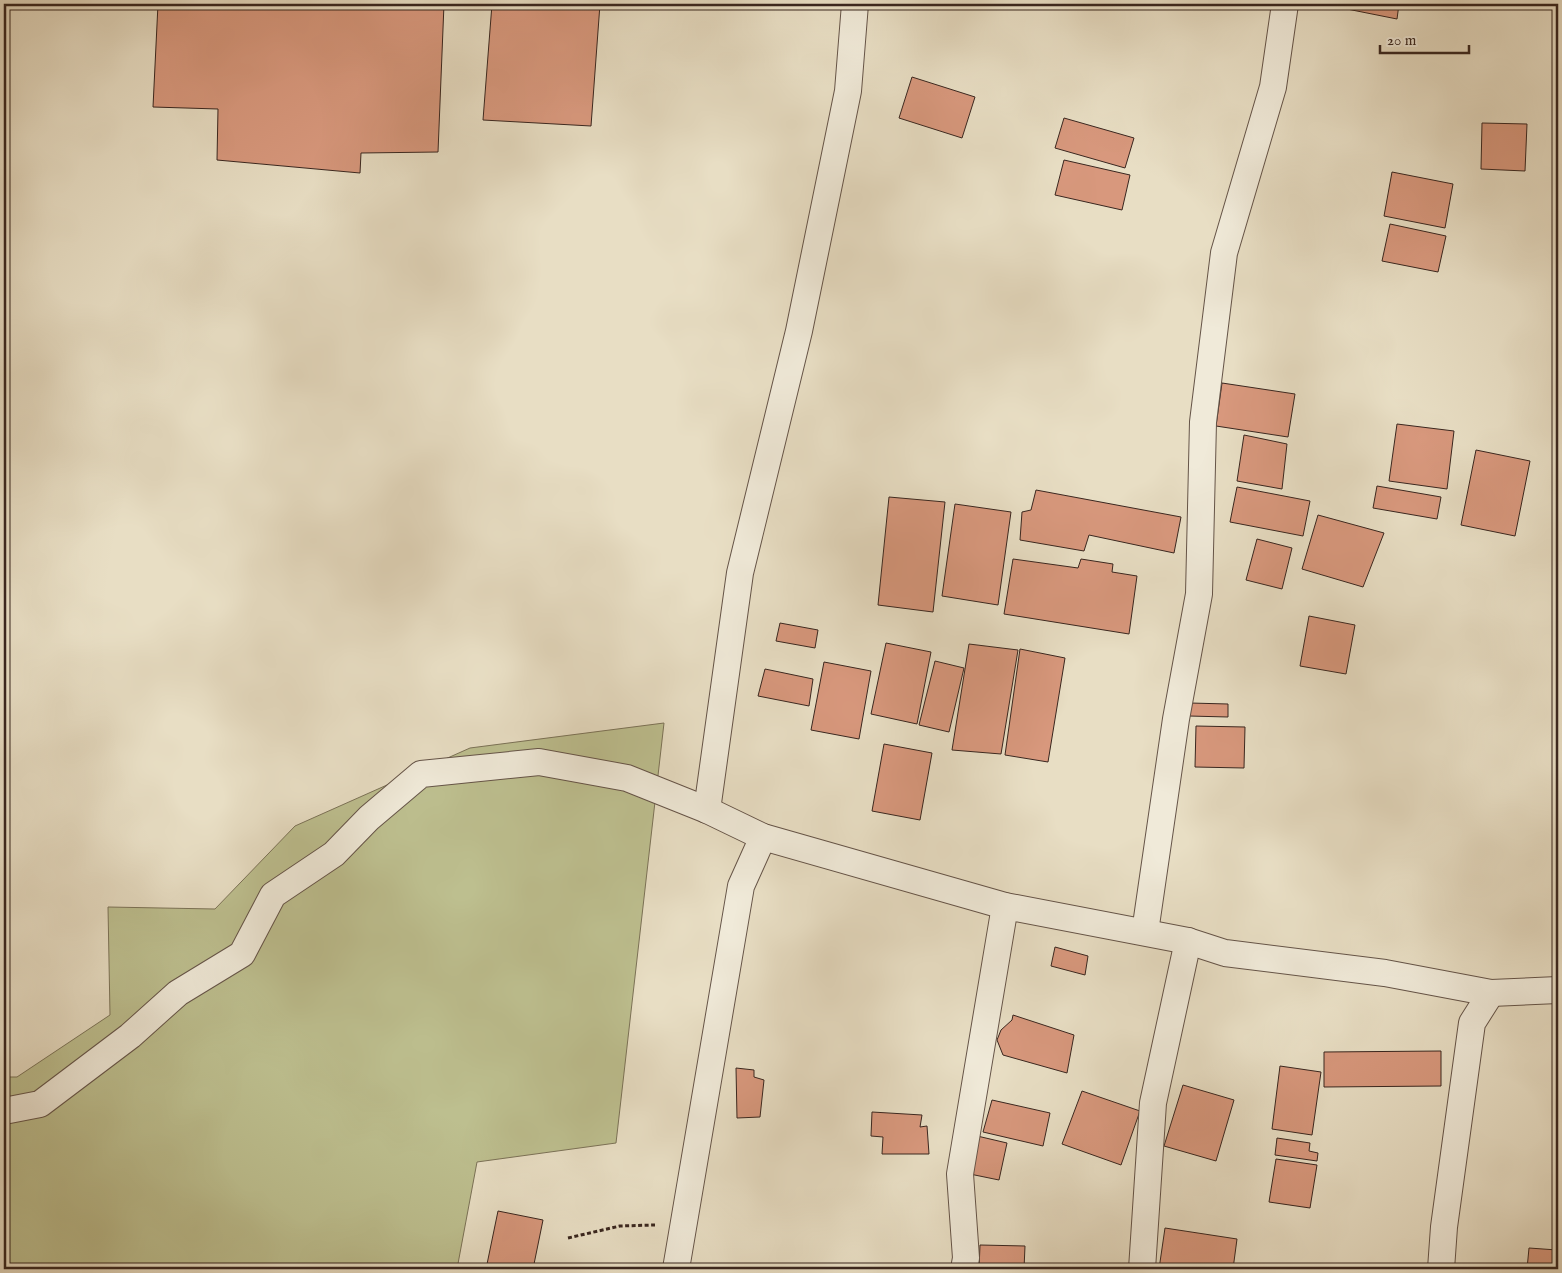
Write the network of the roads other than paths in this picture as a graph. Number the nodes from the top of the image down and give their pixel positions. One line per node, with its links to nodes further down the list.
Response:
1 (855, 4): 3 (street)
2 (1285, 4): 6 (street)
3 (707, 810): 4 (street); 10 (street)
4 (763, 837): 5 (street); 11 (street)
5 (1005, 906): 6 (street); 12 (street)
6 (1145, 932): 7 (street)
7 (1188, 941): 9 (street); 13 (street)
8 (1558, 990): 9 (street)
9 (1491, 993): 14 (street)
10 (4, 1112)
11 (676, 1269)
12 (964, 1269)
13 (1142, 1269)
14 (1441, 1269)

